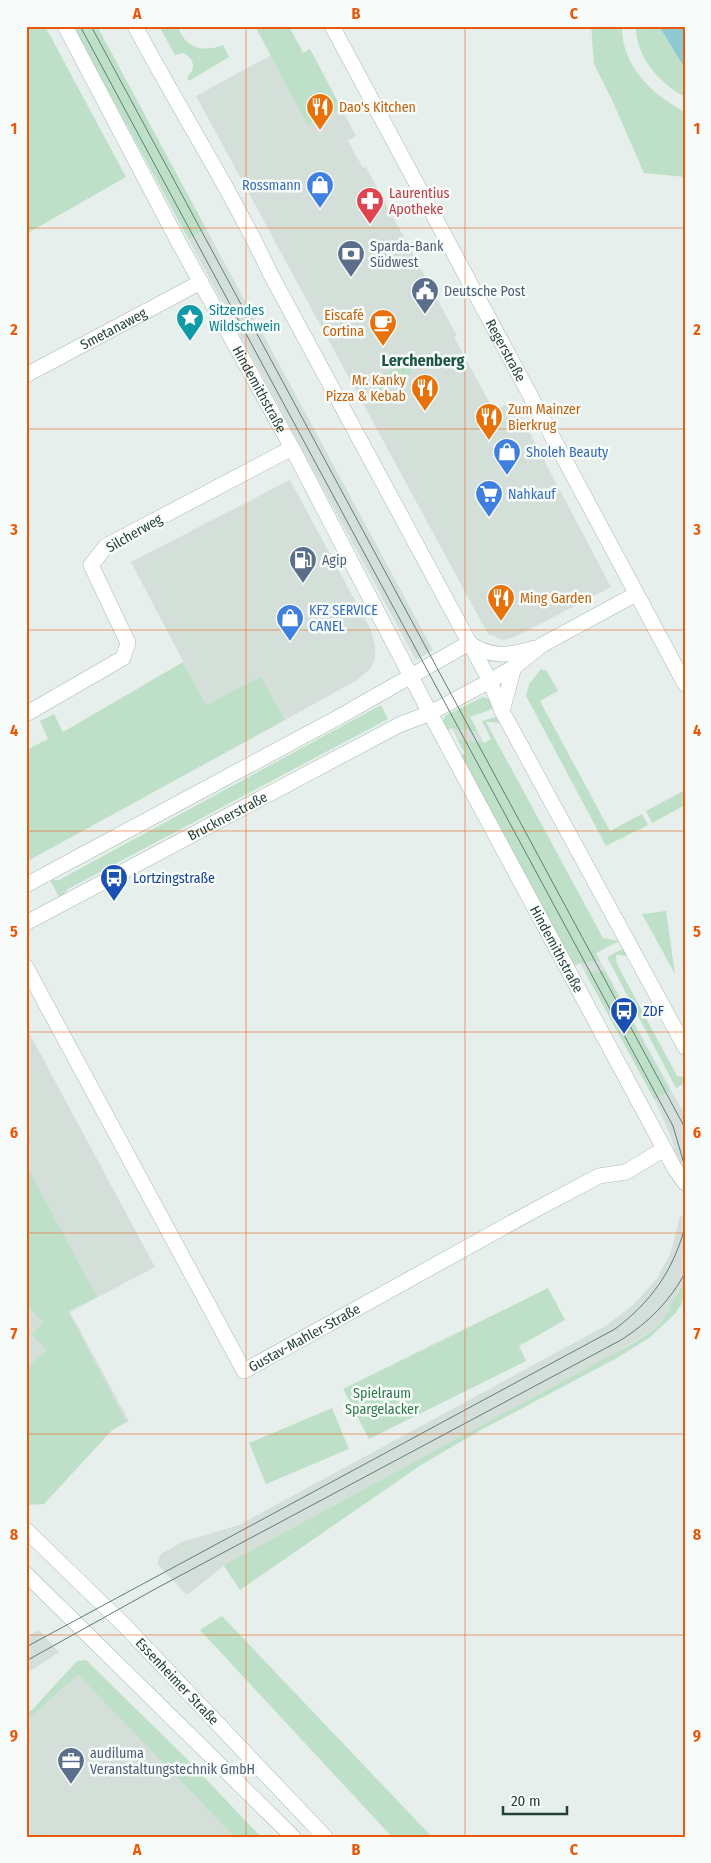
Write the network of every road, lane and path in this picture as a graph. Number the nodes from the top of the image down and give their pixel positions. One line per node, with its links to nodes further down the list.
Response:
1 (65, 26): 4 (street, Hindemithstraße)
2 (136, 26): 8 (street)
3 (332, 26): 7 (street, Regerstraße)
4 (201, 282): 5 (street, Smetanaweg); 6 (street, Hindemithstraße)
5 (26, 375)
6 (292, 448): 11 (street, Hindemithstraße); 16 (street, Silcherweg)
7 (636, 594): 9 (street); 13 (street, Regerstraße)
8 (469, 643): 9 (street); 11 (street); 12 (street)
9 (542, 645): 10 (street)
10 (514, 667): 12 (street); 14 (street)
11 (409, 676): 15 (street, Hindemithstraße); 17 (street)
12 (490, 681): 14 (street); 15 (street)
13 (685, 684)
14 (502, 711): 20 (street)
15 (430, 713): 18 (street, Brucknerstraße); 21 (street, Hindemithstraße)
16 (26, 714)
17 (26, 885)
18 (26, 923)
19 (26, 967): 21 (street, Gustav-Mahler-Straße)
20 (685, 1047)
21 (664, 1149): 22 (street, Hindemithstraße)
22 (685, 1183)
23 (26, 1530): 26 (street, Essenheimer Straße)
24 (26, 1574): 25 (street, Essenheimer Straße)
25 (293, 1837)
26 (325, 1837)

